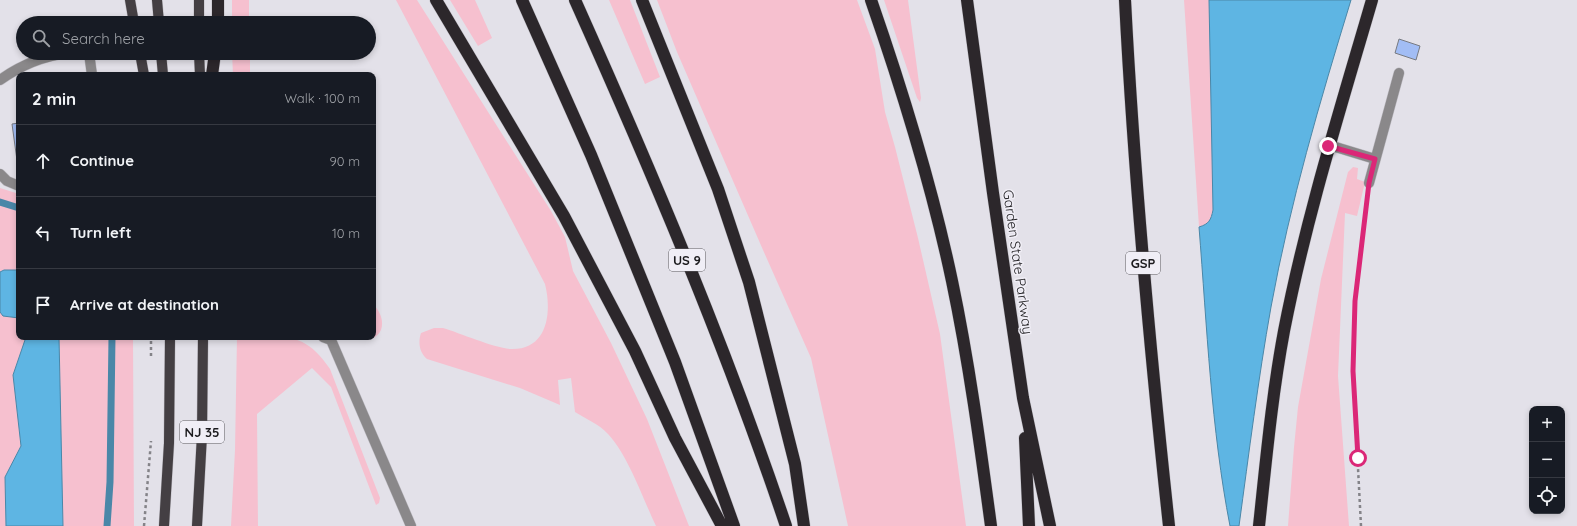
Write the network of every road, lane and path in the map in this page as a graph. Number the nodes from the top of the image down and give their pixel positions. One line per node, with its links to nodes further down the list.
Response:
1 (130, 0): 13 (main road)
2 (157, 0): 14 (main road)
3 (199, 0): 15 (main road)
4 (218, 0): 16 (highway)
5 (436, 0): 46 (highway)
6 (522, 0): 47 (highway)
7 (575, 0): 48 (highway, US 9)
8 (642, 0): 49 (highway)
9 (871, 0): 50 (highway)
10 (967, 0): 40 (highway, Garden State Parkway)
11 (1125, 0): 53 (highway, GSP)
12 (1372, 0): 30 (highway)
13 (133, 16)
14 (158, 16)
15 (199, 16)
16 (218, 16)
17 (36, 60): 29 (lane)
18 (90, 60): 23 (lane)
19 (141, 60): 24 (main road)
20 (161, 60): 25 (main road)
21 (200, 60): 26 (main road)
22 (214, 60): 27 (highway)
23 (92, 72)
24 (143, 72)
25 (162, 72)
26 (200, 72)
27 (212, 72)
28 (1399, 73): 31 (lane)
29 (0, 80)
30 (1328, 146): 31 (lane); 54 (highway)
31 (1375, 159): 33 (lane)
32 (0, 174): 34 (lane)
33 (1369, 183): 55 (path)
34 (16, 185)
35 (151, 340): 39 (path)
36 (170, 340): 43 (main road, NJ 35)
37 (203, 340): 44 (main road, NJ 35)
38 (331, 340): 45 (lane)
39 (151, 360)
40 (1023, 398): 51 (highway); 52 (highway, Garden State Parkway)
41 (151, 437): 42 (path)
42 (144, 526)
43 (164, 526)
44 (197, 526)
45 (411, 526)
46 (722, 526)
47 (734, 526)
48 (786, 526)
49 (804, 526)
50 (991, 526)
51 (1030, 526)
52 (1050, 526)
53 (1169, 526)
54 (1259, 526)
55 (1361, 526)

